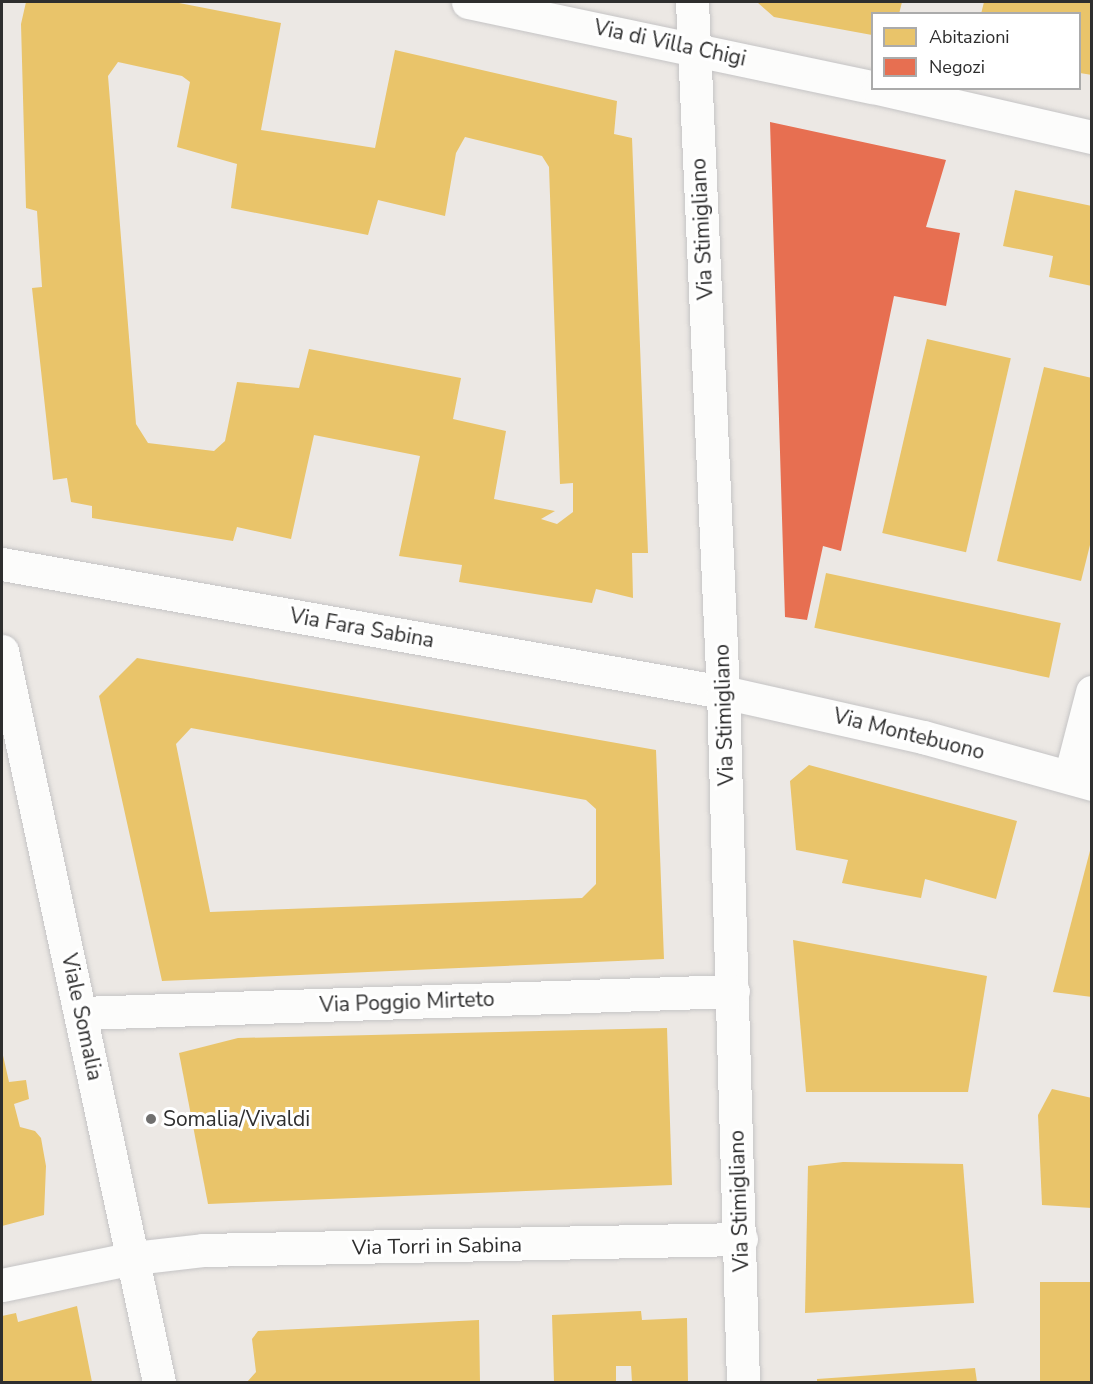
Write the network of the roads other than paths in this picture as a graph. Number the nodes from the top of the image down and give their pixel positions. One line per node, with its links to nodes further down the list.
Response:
1 (468, 2): 3 (street, Via di Villa Chigi)
2 (692, 2): 3 (street, Via Stimigliano)
3 (693, 48): 4 (street, Via di Villa Chigi); 9 (street, Via Stimigliano)
4 (871, 87)
5 (887, 90): 6 (street)
6 (1092, 137)
7 (2, 564): 9 (street, Via Fara Sabina)
8 (2, 651): 13 (street, Viale Somalia)
9 (723, 692): 11 (street, Via Montebuono); 12 (street, Via Stimigliano)
10 (1092, 692): 11 (street)
11 (1081, 781)
12 (733, 991): 13 (street, Via Poggio Mirteto); 14 (street, Via Stimigliano)
13 (81, 1013): 15 (street, Viale Somalia)
14 (741, 1239): 15 (street, Via Torri in Sabina); 18 (street, Via Stimigliano)
15 (134, 1258): 16 (street, Via Torri in Sabina); 17 (street, Viale Somalia)
16 (2, 1285)
17 (159, 1383)
18 (743, 1383)

